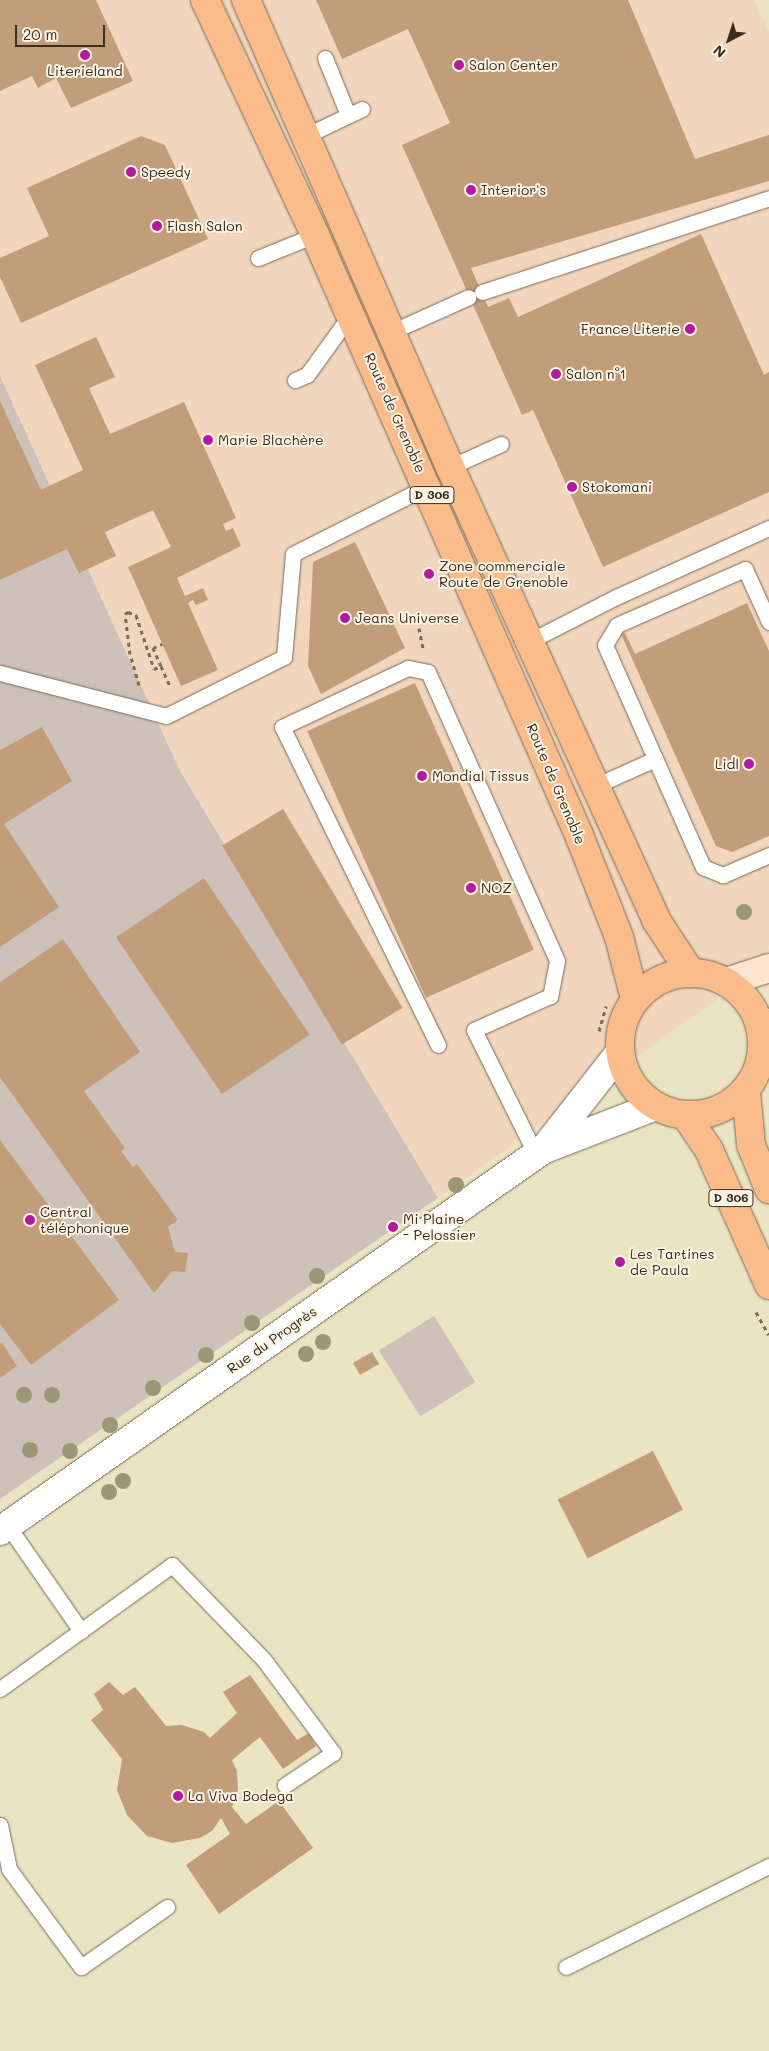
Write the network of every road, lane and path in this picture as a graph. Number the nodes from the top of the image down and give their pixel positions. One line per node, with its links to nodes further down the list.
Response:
1 (204, 0): 8 (main road, Route de Grenoble / D 306)
2 (246, 0): 6 (main road, Route de Grenoble / D 306)
3 (325, 58): 5 (lane)
4 (362, 109): 5 (lane)
5 (348, 116): 6 (lane)
6 (305, 136): 11 (main road, Route de Grenoble / D 306)
7 (769, 198): 11 (lane)
8 (315, 235): 9 (lane); 10 (main road, Route de Grenoble / D 306)
9 (258, 258)
10 (351, 314): 12 (lane); 15 (main road, Route de Grenoble / D 306)
11 (391, 332): 14 (main road, Route de Grenoble / D 306)
12 (295, 380)
13 (501, 444): 14 (lane)
14 (450, 467): 18 (main road, Route de Grenoble / D 306)
15 (428, 486): 23 (lane); 30 (main road, Route de Grenoble / D 306)
16 (769, 528): 18 (lane)
17 (769, 622): 24 (lane)
18 (530, 641): 25 (main road, Route de Grenoble / D 306)
19 (162, 644): 20 (path)
20 (161, 666): 22 (path); 23 (path)
21 (0, 673): 23 (lane)
22 (169, 683)
23 (152, 712)
24 (655, 759): 25 (lane); 26 (lane)
25 (597, 786): 28 (main road, Route de Grenoble / D 306)
26 (769, 855)
27 (769, 968): 29 (main road)
28 (691, 972): 29 (main road); 30 (main road)
29 (726, 982): 31 (main road)
30 (635, 999): 33 (main road)
31 (766, 1027): 34 (main road)
32 (438, 1045): 37 (lane)
33 (620, 1052): 35 (main road); 37 (street, Rue du Progrès)
34 (746, 1091): 36 (main road); 38 (main road, D 306)
35 (656, 1106): 36 (main road); 37 (street, Rue du Progrès)
36 (686, 1116): 39 (main road, D 306)
37 (540, 1152): 41 (street, Rue du Progrès)
38 (769, 1189)
39 (761, 1295): 40 (path)
40 (769, 1335)
41 (4, 1529): 42 (lane)
42 (81, 1630): 43 (lane); 44 (lane)
43 (0, 1689)
44 (285, 1785)
45 (0, 1825): 47 (lane)
46 (769, 1866): 48 (lane)
47 (167, 1907)
48 (566, 1967)

